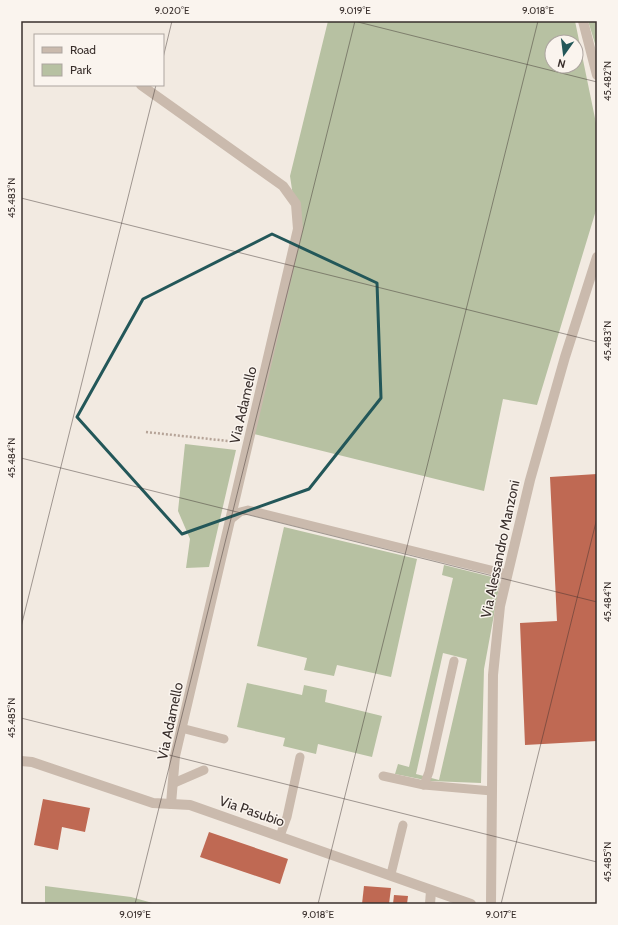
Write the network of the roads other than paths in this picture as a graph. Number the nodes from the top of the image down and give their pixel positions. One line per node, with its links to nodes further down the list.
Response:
1 (583, 21): 2 (street)
2 (597, 75)
3 (142, 86): 5 (street, Via Adamello)
4 (597, 258): 6 (street, Via Alessandro Manzoni)
5 (230, 520): 6 (lane); 8 (street, Via Adamello)
6 (507, 574): 16 (street, Via Alessandro Manzoni)
7 (454, 661): 15 (lane)
8 (181, 728): 9 (lane); 14 (street, Via Adamello)
9 (224, 738)
10 (300, 757): 19 (lane)
11 (21, 761): 17 (street, Via Pasubio)
12 (204, 770): 14 (lane)
13 (383, 776): 15 (lane)
14 (174, 783): 17 (street, Via Adamello)
15 (424, 785): 16 (lane)
16 (492, 791): 24 (street, Via Alessandro Manzoni)
17 (171, 804): 19 (street, Via Pasubio)
18 (403, 825): 20 (lane)
19 (280, 836): 20 (street, Via Pasubio)
20 (391, 874): 21 (street, Via Pasubio)
21 (430, 891): 22 (street); 23 (street, Via Pasubio)
22 (430, 904)
23 (470, 904)
24 (491, 904)

